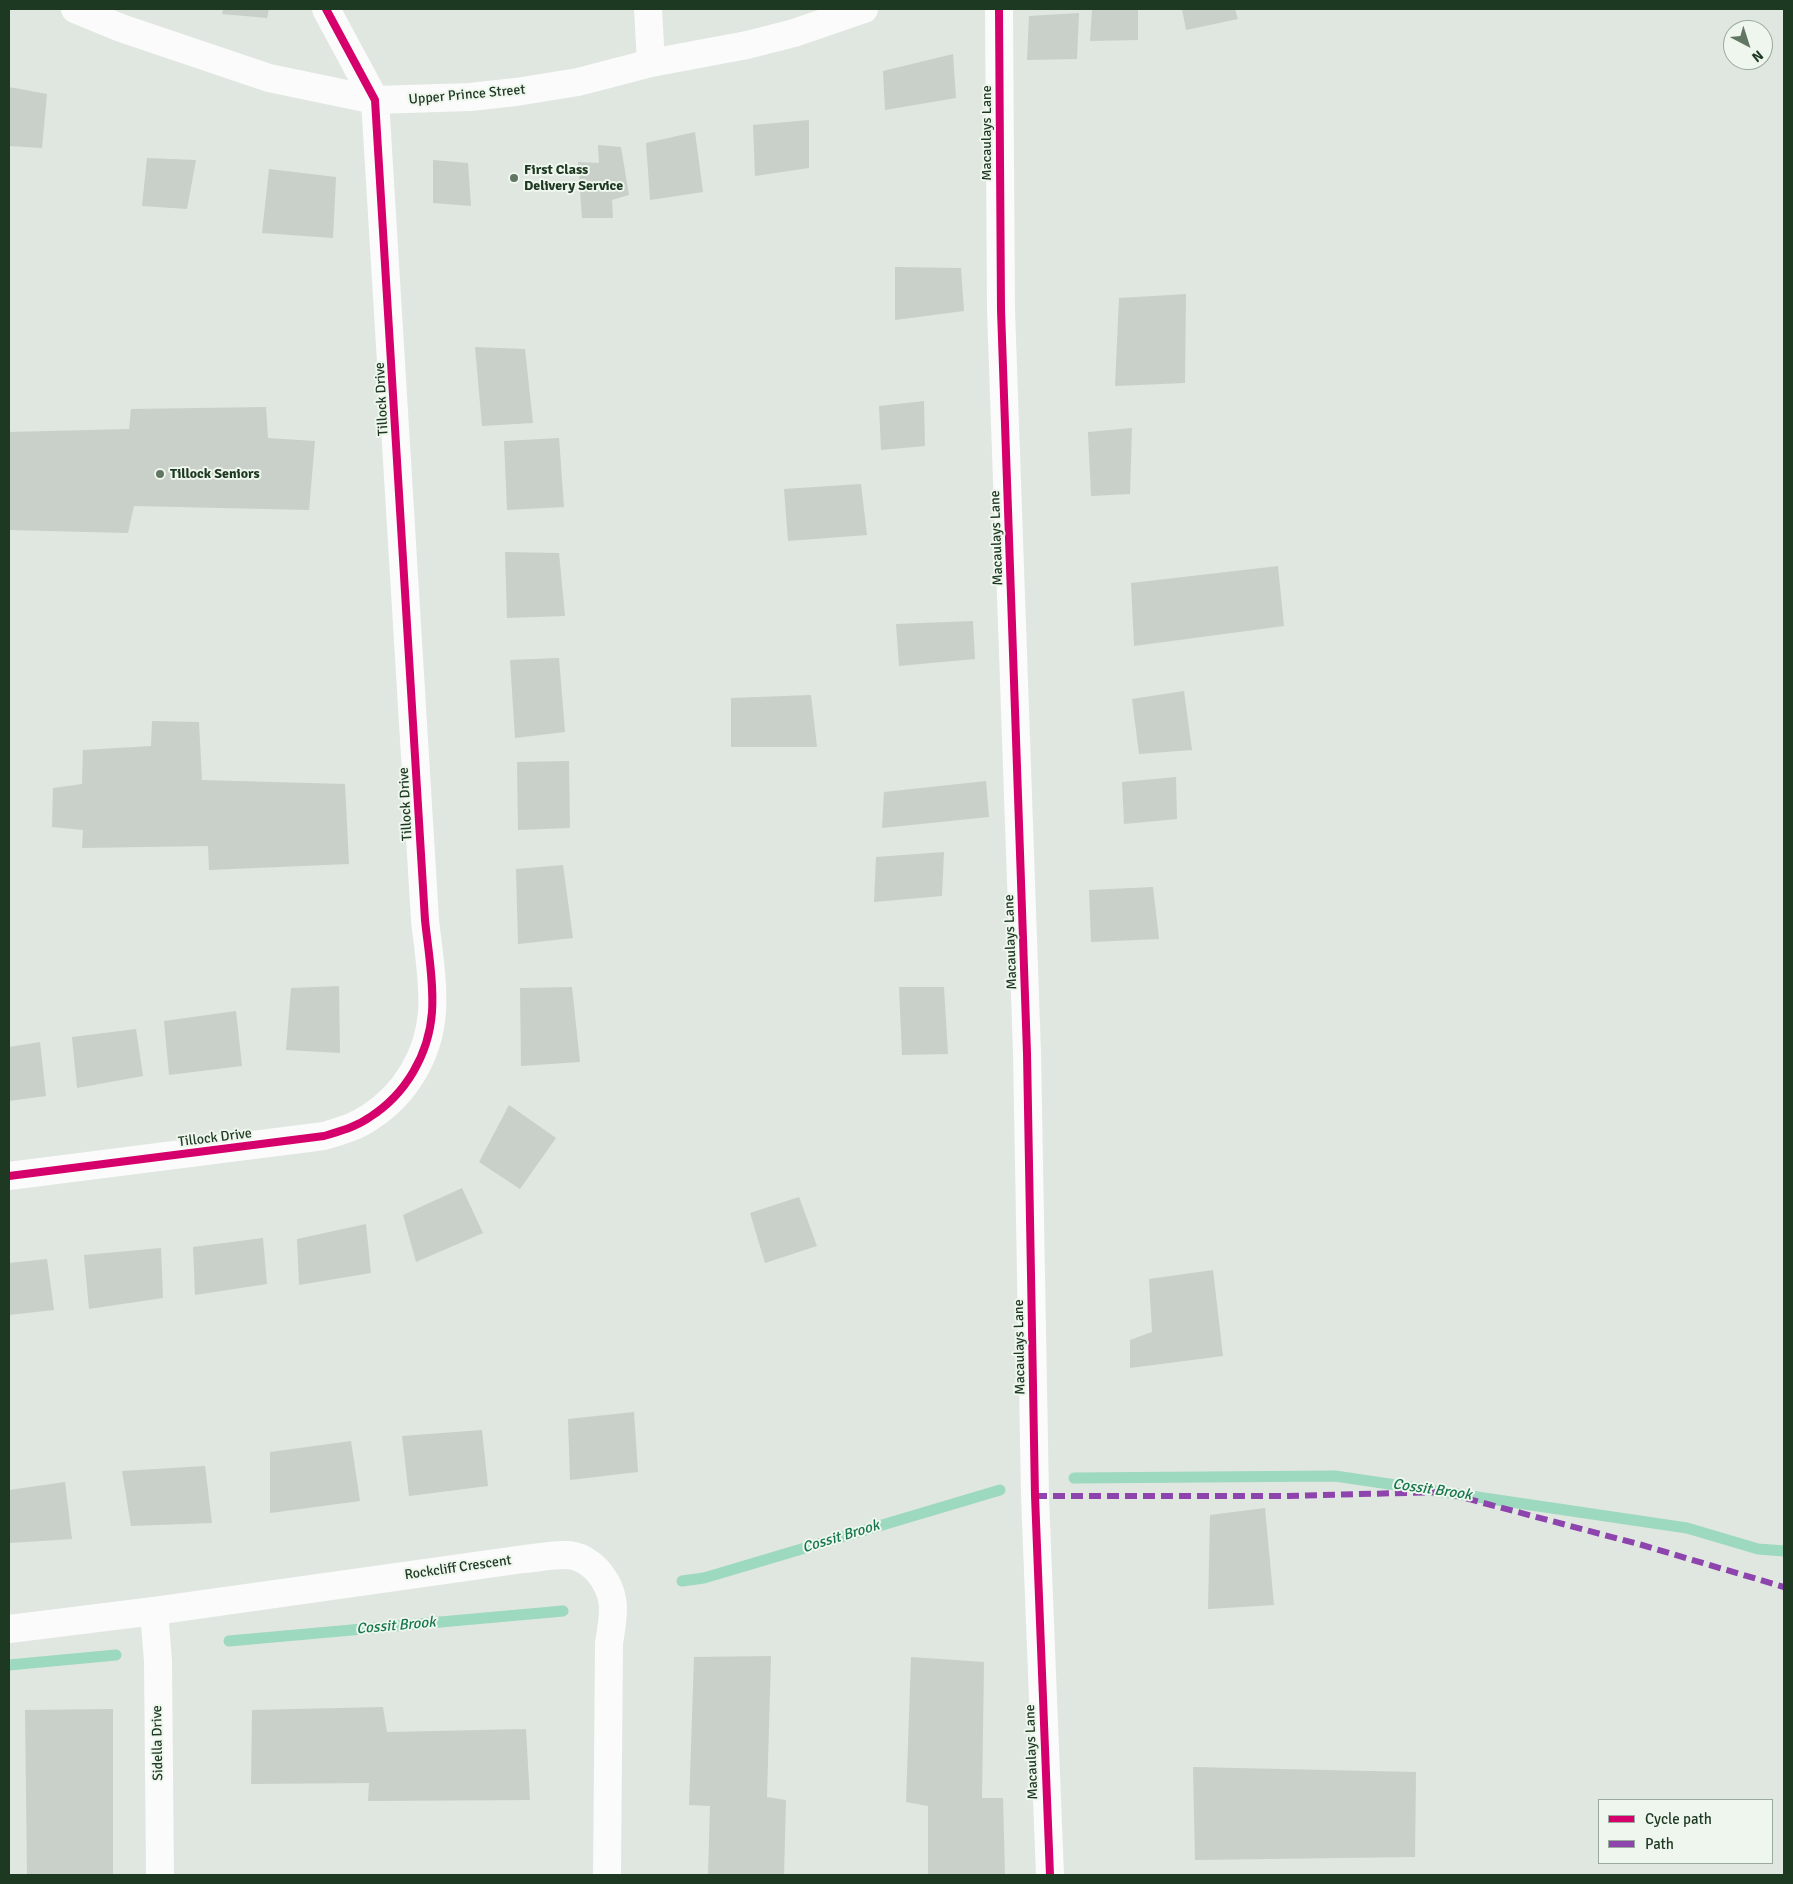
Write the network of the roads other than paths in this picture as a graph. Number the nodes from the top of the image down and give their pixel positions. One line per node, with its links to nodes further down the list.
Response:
1 (75, 9): 7 (street, Upper Prince Street)
2 (326, 9): 7 (street)
3 (648, 9): 6 (street)
4 (864, 9): 6 (street, Upper Prince Street)
5 (999, 9): 13 (street, Macaulays Lane)
6 (651, 63): 7 (street, Upper Prince Street)
7 (375, 100): 8 (street, Tillock Drive)
8 (9, 1176)
9 (154, 1611): 10 (street, Rockcliff Crescent); 11 (street, Sidella Drive); 12 (street, Rockcliff Crescent)
10 (9, 1629)
11 (160, 1875)
12 (607, 1875)
13 (1050, 1875)

